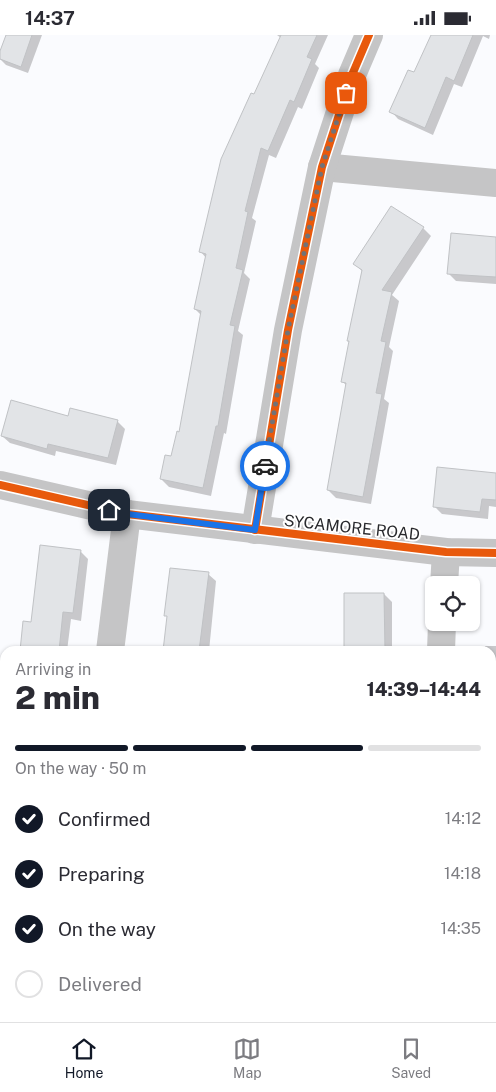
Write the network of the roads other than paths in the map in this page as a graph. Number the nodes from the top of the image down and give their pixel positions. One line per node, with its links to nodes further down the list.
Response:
1 (369, 35): 2 (street)
2 (322, 167): 3 (street); 6 (street)
3 (496, 183)
4 (0, 485): 5 (street, SYCAMORE ROAD)
5 (127, 514): 6 (street, SYCAMORE ROAD); 11 (street)
6 (255, 530): 7 (street, SYCAMORE ROAD)
7 (446, 551): 8 (street, SYCAMORE ROAD); 9 (street)
8 (496, 553)
9 (445, 576)
10 (442, 631): 12 (street)
11 (111, 646)
12 (441, 646)

